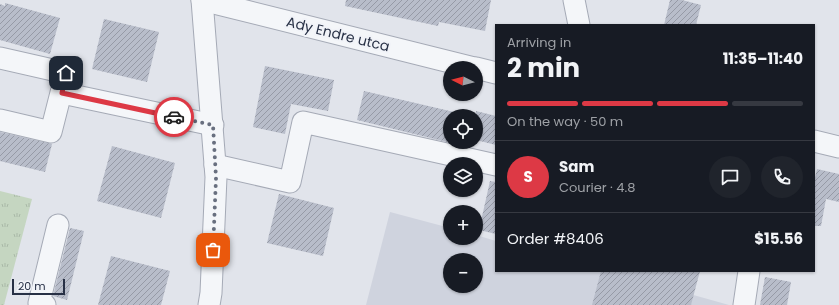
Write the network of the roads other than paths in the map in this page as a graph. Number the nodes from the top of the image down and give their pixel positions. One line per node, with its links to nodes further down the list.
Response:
1 (202, 0): 5 (street, Ady Endre utca); 10 (street)
2 (574, 0): 3 (street)
3 (579, 24)
4 (0, 58): 8 (street)
5 (447, 61)
6 (483, 70): 7 (street, Ady Endre utca)
7 (495, 73)
8 (62, 93): 9 (street); 10 (street)
9 (0, 120)
10 (213, 125): 13 (street)
11 (815, 141): 12 (street)
12 (839, 147)
13 (215, 164): 14 (street); 18 (street)
14 (495, 165)
15 (58, 225): 17 (street)
16 (749, 272): 19 (street)
17 (45, 305)
18 (209, 305)
19 (744, 305)

